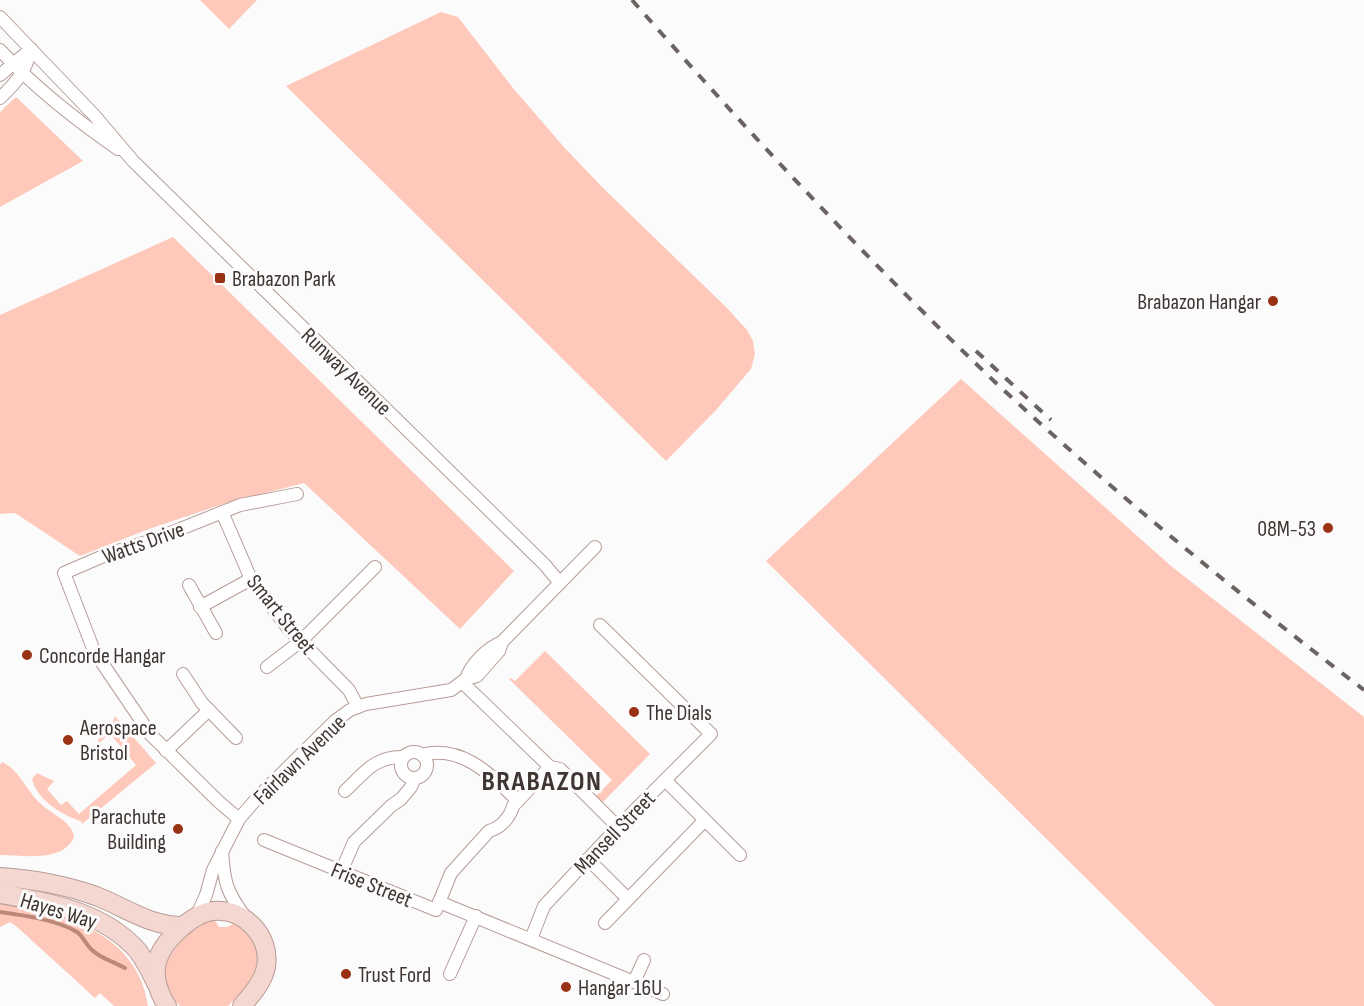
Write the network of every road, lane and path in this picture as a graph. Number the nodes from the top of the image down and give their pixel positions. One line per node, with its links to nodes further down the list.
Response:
1 (0, 17): 2 (street, Runway Avenue)
2 (30, 49): 4 (street); 5 (street); 8 (street, Runway Avenue)
3 (0, 50): 4 (street, Runway Avenue)
4 (12, 63): 5 (street, Runway Avenue); 6 (street)
5 (22, 73): 7 (street); 8 (street, Runway Avenue)
6 (0, 75)
7 (0, 98)
8 (133, 160): 14 (street, Runway Avenue)
9 (297, 494): 10 (street, Watts Drive)
10 (222, 512): 13 (street, Smart Street); 26 (street, Watts Drive)
11 (595, 547): 14 (street)
12 (375, 567): 19 (street)
13 (251, 579): 16 (street); 19 (street, Smart Street)
14 (560, 583): 22 (street)
15 (189, 585): 16 (street)
16 (200, 607): 18 (street)
17 (600, 625): 31 (street, Mansell Street)
18 (216, 633)
19 (301, 641): 20 (street); 23 (street, Smart Street)
20 (267, 667)
21 (183, 674): 24 (street)
22 (464, 681): 23 (street, Fairlawn Avenue); 29 (street)
23 (358, 707): 34 (street, Fairlawn Avenue)
24 (209, 710): 25 (street); 26 (street)
25 (236, 738)
26 (166, 751): 34 (street)
27 (422, 755): 28 (street); 30 (street); 33 (street)
28 (403, 757): 30 (street); 32 (street)
29 (550, 767): 33 (street); 36 (street)
30 (415, 778): 41 (street)
31 (665, 780): 35 (street); 36 (street, Mansell Street)
32 (345, 791)
33 (518, 801): 45 (street)
34 (239, 819): 38 (street, Fairlawn Avenue)
35 (705, 820): 39 (street); 44 (street)
36 (618, 827): 40 (street, Mansell Street)
37 (264, 840): 41 (street, Frise Street)
38 (222, 850): 47 (street, Fairlawn Avenue); 48 (street)
39 (740, 855)
40 (588, 859): 44 (street); 50 (street, Mansell Street)
41 (341, 872): 45 (street, Frise Street)
42 (0, 878): 47 (street, Hayes Way)
43 (0, 894): 56 (street, Hayes Way)
44 (628, 899): 49 (street)
45 (439, 902): 46 (street, Frise Street)
46 (476, 916): 50 (street, Frise Street); 52 (street)
47 (190, 920): 48 (street, Hayes Way); 56 (street)
48 (248, 921): 53 (street)
49 (605, 923)
50 (531, 939): 54 (street, Frise Street)
51 (644, 960): 54 (street)
52 (450, 974)
53 (260, 982): 57 (street); 58 (street)
54 (634, 982): 55 (street, Frise Street)
55 (663, 994)
56 (161, 999)
57 (242, 1006)
58 (260, 1006)

